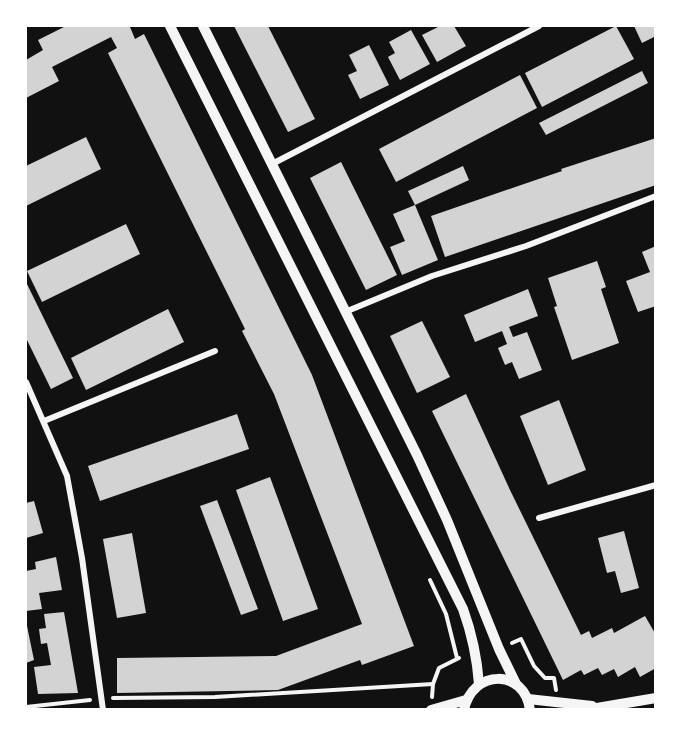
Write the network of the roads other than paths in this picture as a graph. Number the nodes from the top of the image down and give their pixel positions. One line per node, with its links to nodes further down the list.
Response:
1 (170, 26): 12 (street)
2 (203, 26): 4 (street)
3 (539, 26): 4 (street)
4 (272, 164): 6 (street)
5 (656, 196): 6 (street)
6 (345, 312): 13 (street)
7 (215, 351): 9 (street)
8 (26, 382): 9 (street)
9 (44, 421): 18 (street)
10 (656, 485): 11 (street)
11 (539, 518)
12 (479, 684): 13 (street); 16 (street)
13 (516, 684): 15 (street)
14 (656, 698): 17 (street)
15 (529, 704): 17 (street)
16 (465, 705): 19 (street)
17 (590, 708)
18 (103, 710)
19 (431, 710)

